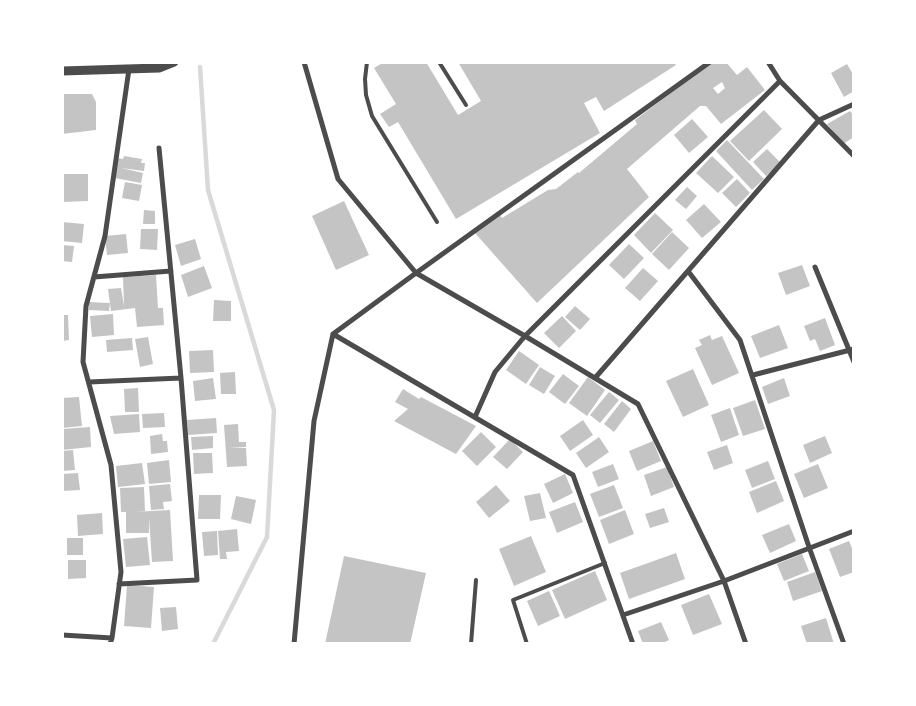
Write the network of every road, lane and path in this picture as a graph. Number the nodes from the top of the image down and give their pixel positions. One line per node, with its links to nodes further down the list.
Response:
1 (174, 62): 7 (street)
2 (304, 62): 19 (street)
3 (367, 62): 15 (lane)
4 (439, 62): 11 (lane)
5 (710, 62): 19 (street)
6 (768, 62): 9 (street)
7 (129, 69): 8 (street); 20 (street)
8 (62, 71)
9 (780, 81): 12 (street); 22 (street)
10 (854, 104): 12 (street)
11 (466, 105)
12 (819, 120): 14 (street); 17 (street)
13 (159, 148): 18 (street)
14 (854, 156)
15 (437, 222)
16 (815, 266): 23 (street)
17 (688, 271): 25 (street); 27 (street)
18 (171, 272): 20 (street); 26 (street)
19 (416, 273): 21 (street); 22 (street)
20 (94, 277): 28 (street)
21 (333, 334): 29 (street); 39 (street)
22 (526, 336): 27 (street); 29 (street)
23 (852, 350): 24 (street); 25 (street)
24 (854, 362)
25 (753, 375): 31 (street)
26 (181, 378): 28 (street); 35 (street)
27 (594, 378): 34 (street)
28 (89, 382): 35 (street)
29 (475, 417): 32 (street)
30 (854, 531): 31 (street)
31 (809, 547): 34 (street); 44 (street)
32 (604, 563): 36 (street); 41 (lane)
33 (476, 580): 40 (lane)
34 (724, 581): 36 (street); 43 (street)
35 (119, 584): 38 (street)
36 (623, 615): 42 (street)
37 (62, 634): 38 (street)
38 (111, 641)
39 (294, 644)
40 (471, 644)
41 (527, 644)
42 (633, 644)
43 (746, 644)
44 (844, 644)

